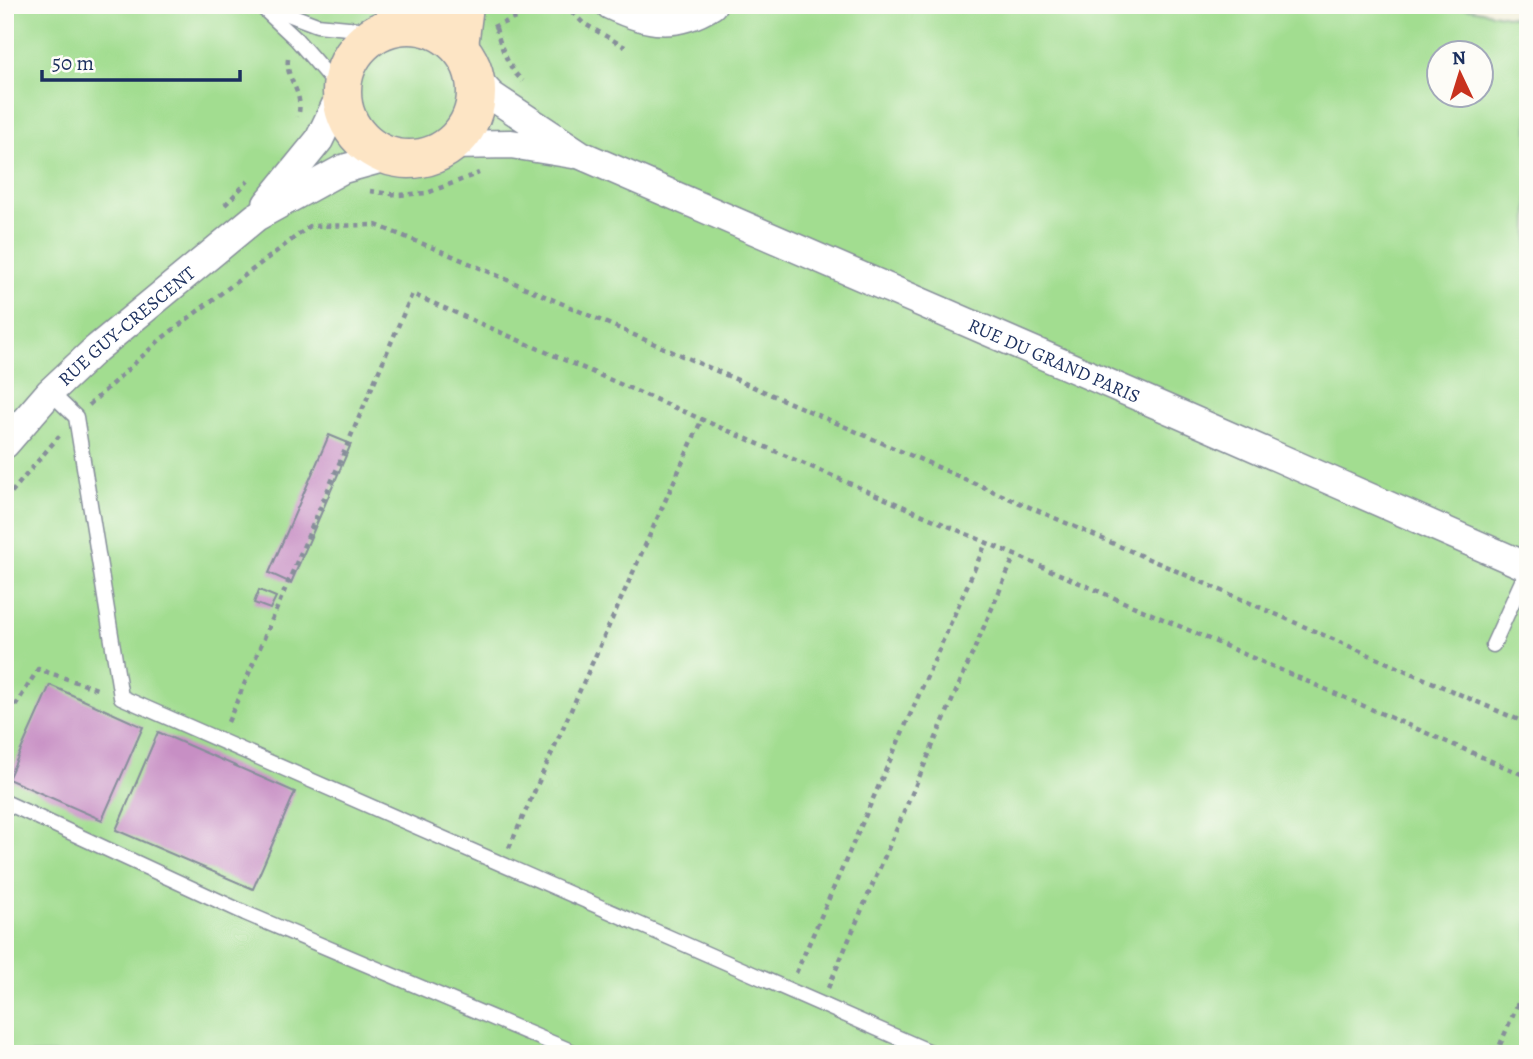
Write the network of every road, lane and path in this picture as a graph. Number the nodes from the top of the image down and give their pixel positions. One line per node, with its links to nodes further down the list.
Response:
1 (262, 5): 5 (lane); 7 (lane)
2 (548, 5): 6 (path)
3 (610, 5): 4 (street)
4 (712, 5)
5 (401, 20): 6 (street); 8 (street)
6 (471, 39): 10 (street); 11 (street, RUE DU GRAND PARIS)
7 (296, 40): 8 (lane); 9 (path)
8 (342, 92): 12 (street); 15 (street, RUE GUY-CRESCENT)
9 (294, 125)
10 (450, 145): 11 (street, RUE DU GRAND PARIS); 12 (street)
11 (581, 155): 23 (street, RUE DU GRAND PARIS)
12 (390, 156): 15 (street, RUE GUY-CRESCENT)
13 (253, 176): 14 (path)
14 (218, 212)
15 (256, 218): 16 (street, RUE GUY-CRESCENT)
16 (50, 392): 17 (lane); 19 (street, RUE GUY-CRESCENT)
17 (76, 417): 20 (path); 25 (lane); 27 (path)
18 (702, 419): 21 (path); 28 (path); 31 (path)
19 (5, 444)
20 (5, 500)
21 (986, 543): 22 (path); 33 (path)
22 (1015, 555): 29 (path); 34 (path)
23 (1528, 567): 24 (lane)
24 (1493, 645)
25 (121, 697): 26 (path); 28 (lane)
26 (5, 723)
27 (1528, 724)
28 (219, 741): 31 (lane)
29 (1528, 777)
30 (5, 802): 35 (lane)
31 (501, 864): 33 (lane)
32 (1528, 979): 37 (path)
33 (788, 990): 34 (lane)
34 (821, 1004): 36 (lane)
35 (578, 1054)
36 (935, 1054)
37 (1496, 1054)

